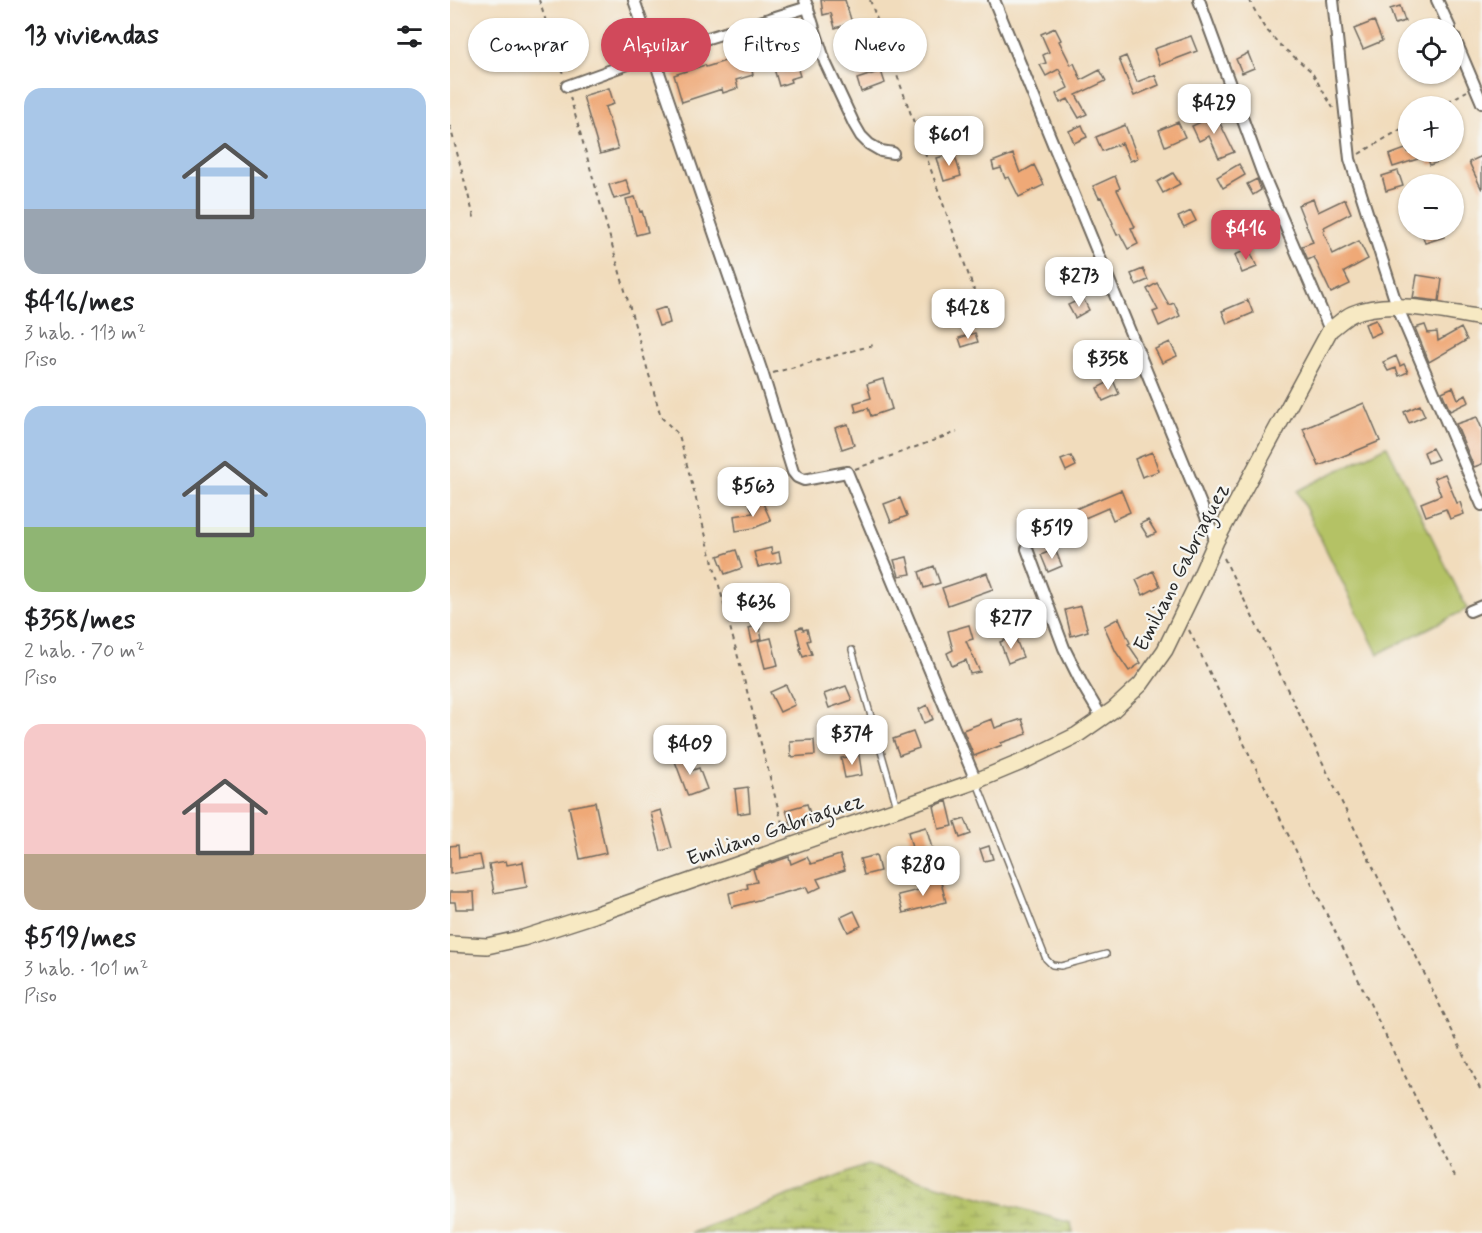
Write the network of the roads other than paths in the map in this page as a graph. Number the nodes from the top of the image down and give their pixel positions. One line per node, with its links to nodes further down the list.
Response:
1 (634, 0): 7 (street)
2 (994, 0): 20 (street)
3 (1199, 0): 18 (street)
4 (1333, 0): 16 (street)
5 (1437, 0): 8 (street)
6 (807, 4): 9 (street); 15 (street)
7 (640, 18)
8 (1445, 18)
9 (711, 36)
10 (1464, 62): 14 (street)
11 (606, 72): 13 (street)
12 (659, 72): 26 (street)
13 (567, 86)
14 (1482, 103)
15 (893, 153)
16 (1396, 306): 17 (main road, Emiliano Gabriaguez); 18 (main road, Emiliano Gabriaguez); 19 (street)
17 (1482, 318)
18 (1330, 330): 20 (main road, Emiliano Gabriaguez)
19 (1482, 505)
20 (1216, 541): 25 (main road, Emiliano Gabriaguez)
21 (1028, 549): 25 (street)
22 (1482, 606): 23 (street)
23 (1470, 611)
24 (852, 650): 27 (lane)
25 (1102, 718): 26 (main road, Emiliano Gabriaguez)
26 (976, 781): 27 (main road, Emiliano Gabriaguez); 29 (lane)
27 (898, 809): 28 (main road, Emiliano Gabriaguez)
28 (450, 944)
29 (1106, 954)

